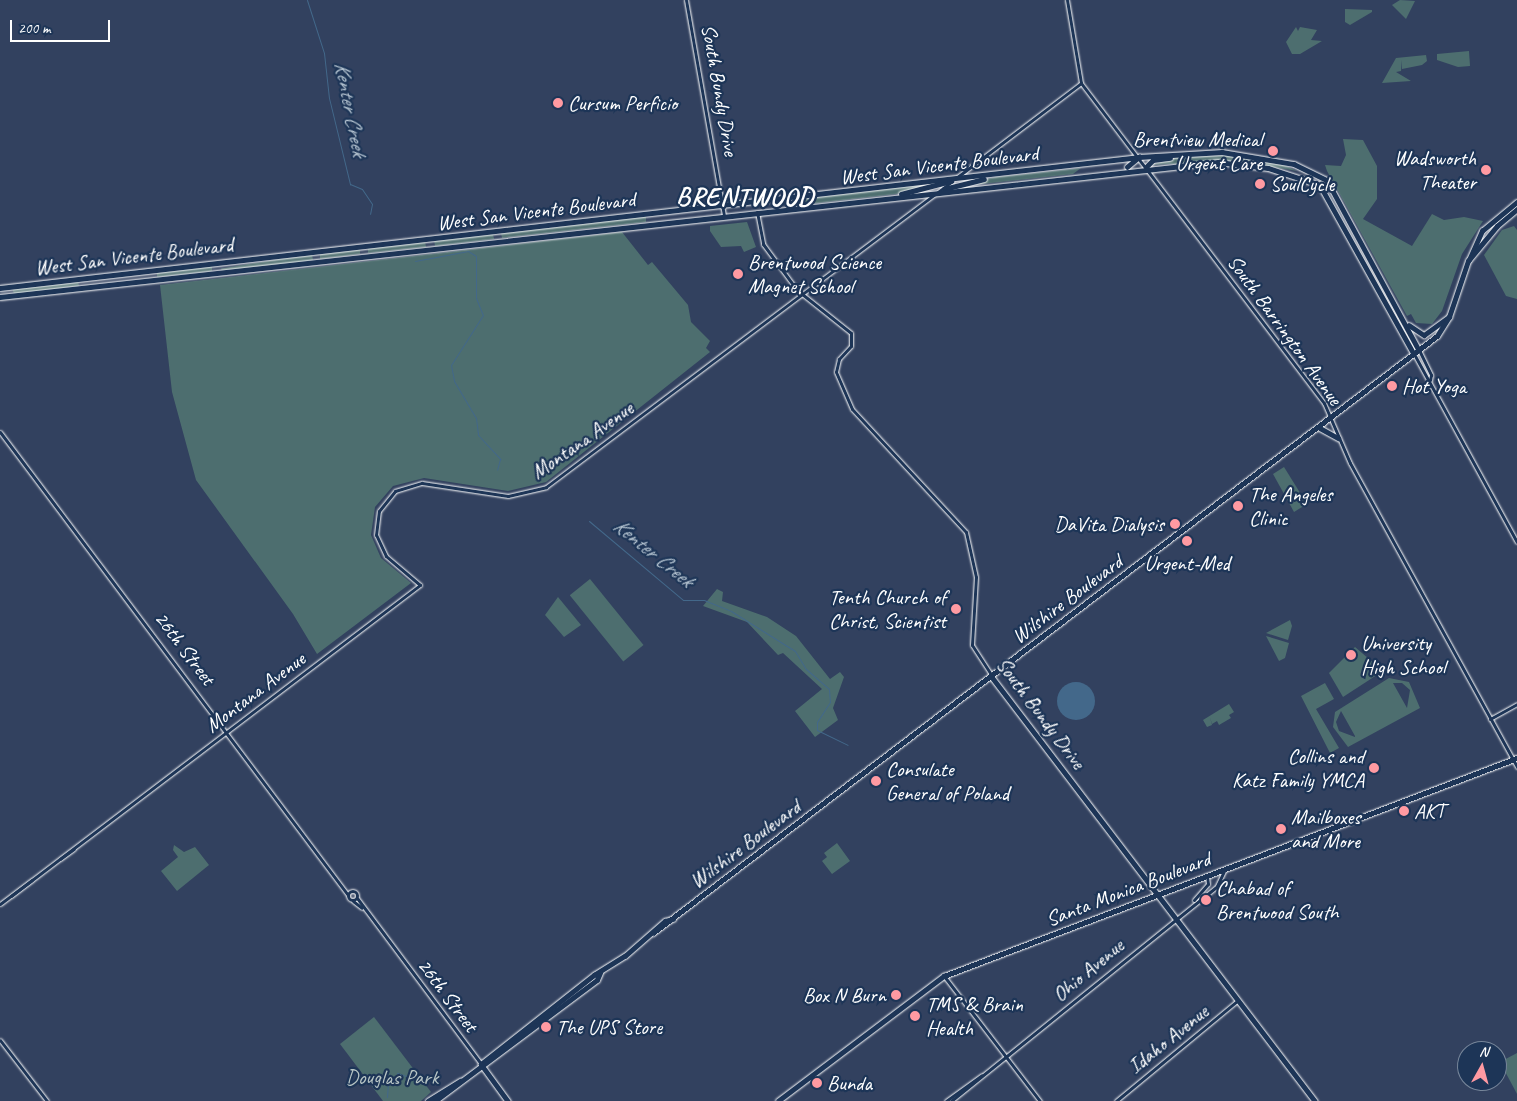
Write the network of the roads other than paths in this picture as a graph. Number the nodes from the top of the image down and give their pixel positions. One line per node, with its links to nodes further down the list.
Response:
1 (686, 0): 19 (street, South Bundy Drive)
2 (1067, 0): 3 (street, South Barrington Avenue)
3 (1081, 83): 5 (street, South Barrington Avenue); 12 (street, Montana Avenue)
4 (1181, 154): 5 (main road, West San Vicente Boulevard); 6 (main road, West San Vicente Boulevard); 7 (main road)
5 (1139, 157): 7 (street, South Barrington Avenue); 9 (main road); 10 (main road, West San Vicente Boulevard)
6 (1294, 164): 8 (main road, West San Vicente Boulevard); 11 (main road)
7 (1146, 167): 9 (main road, West San Vicente Boulevard); 11 (main road, West San Vicente Boulevard); 32 (street, South Barrington Avenue)
8 (1304, 168): 13 (main road); 27 (main road, West San Vicente Boulevard)
9 (1097, 173): 14 (main road, West San Vicente Boulevard)
10 (998, 175): 12 (main road, West San Vicente Boulevard); 14 (main road)
11 (1294, 175): 13 (main road, West San Vicente Boulevard)
12 (955, 179): 14 (street, Montana Avenue); 15 (main road); 17 (main road, West San Vicente Boulevard)
13 (1309, 179): 30 (main road, West San Vicente Boulevard)
14 (938, 191): 15 (main road, West San Vicente Boulevard); 25 (street, Montana Avenue)
15 (896, 196): 21 (main road, West San Vicente Boulevard)
16 (1517, 200): 23 (main road, Wilshire Boulevard)
17 (767, 201): 18 (main road, West San Vicente Boulevard); 21 (main road)
18 (746, 204): 19 (main road, West San Vicente Boulevard); 21 (main road)
19 (723, 206): 22 (street, South Bundy Drive); 24 (main road, West San Vicente Boulevard)
20 (1517, 211): 23 (main road, Wilshire Boulevard)
21 (757, 212): 22 (main road, West San Vicente Boulevard); 25 (street, South Bundy Drive)
22 (724, 215): 26 (main road, West San Vicente Boulevard)
23 (1468, 261): 28 (main road, Wilshire Boulevard)
24 (0, 288)
25 (802, 295): 37 (street, South Bundy Drive); 40 (street, Montana Avenue)
26 (0, 297)
27 (1395, 304): 28 (main road); 29 (main road, West San Vicente Boulevard)
28 (1449, 317): 29 (main road, Wilshire Boulevard)
29 (1419, 350): 30 (main road, Wilshire Boulevard); 31 (street)
30 (1414, 354): 31 (street); 32 (main road, Wilshire Boulevard)
31 (1430, 380): 36 (street)
32 (1332, 419): 33 (main road, Wilshire Boulevard); 35 (street, South Barrington Avenue)
33 (1320, 428): 35 (main road); 37 (main road, Wilshire Boulevard)
34 (0, 432): 40 (street, 26th Street)
35 (1338, 438): 39 (street, South Barrington Avenue)
36 (1517, 542)
37 (992, 677): 47 (main road, South Bundy Drive); 59 (main road, Wilshire Boulevard)
38 (1517, 704): 39 (street)
39 (1490, 719): 41 (street, South Barrington Avenue)
40 (228, 731): 45 (street, 26th Street); 51 (street, Montana Avenue)
41 (1515, 758): 42 (street, South Barrington Avenue); 43 (main road, Santa Monica Boulevard)
42 (1517, 767)
43 (1226, 869): 44 (main road, Santa Monica Boulevard); 52 (street, Ohio Avenue)
44 (1207, 876): 47 (main road, Santa Monica Boulevard); 52 (street, Ohio Avenue)
45 (342, 884): 46 (street, 26th Street); 48 (street, 26th Street)
46 (352, 892): 48 (street); 49 (street, 26th Street)
47 (1159, 894): 54 (main road, South Bundy Drive); 55 (main road, Santa Monica Boulevard)
48 (348, 895): 50 (street, 26th Street)
49 (357, 898): 50 (street); 53 (street, 26th Street)
50 (353, 901): 53 (street, 26th Street)
51 (0, 904)
52 (1189, 906): 54 (street, Ohio Avenue)
53 (362, 908): 59 (street, 26th Street)
54 (1177, 916): 56 (main road, South Bundy Drive); 58 (street, Ohio Avenue)
55 (944, 976): 58 (street); 66 (main road, Santa Monica Boulevard)
56 (1239, 999): 70 (street, Idaho Avenue); 71 (main road, South Bundy Drive)
57 (0, 1040): 62 (street)
58 (1006, 1057): 60 (street, Ohio Avenue); 69 (street)
59 (480, 1064): 61 (main road, Wilshire Boulevard); 65 (main road, 26th Street)
60 (982, 1075): 67 (street); 68 (street)
61 (460, 1081): 63 (main road, Wilshire Boulevard); 64 (main road, Wilshire Boulevard)
62 (47, 1101)
63 (428, 1101)
64 (435, 1101)
65 (508, 1101)
66 (778, 1101)
67 (946, 1101)
68 (951, 1101)
69 (1040, 1101)
70 (1116, 1101)
71 (1315, 1101)

